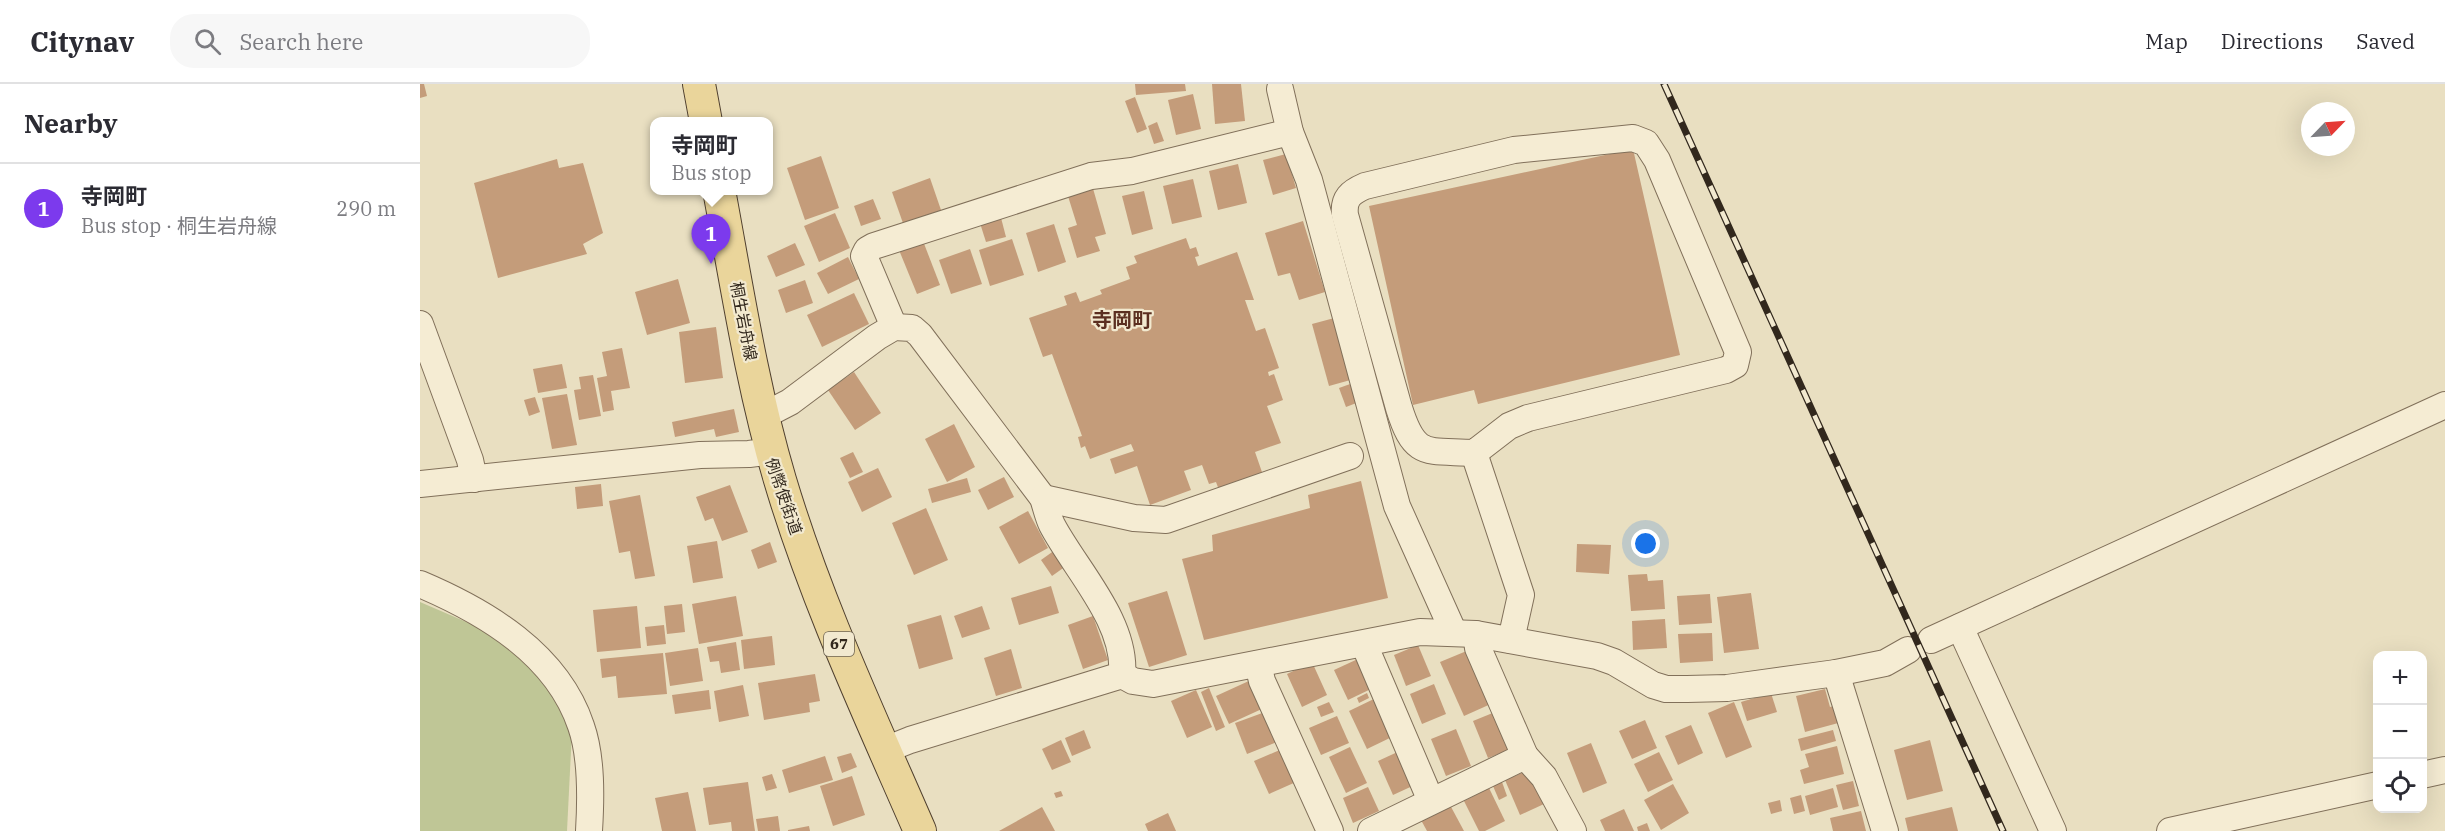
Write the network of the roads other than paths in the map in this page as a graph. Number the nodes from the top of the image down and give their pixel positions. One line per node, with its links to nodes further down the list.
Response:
1 (699, 84): 3 (main road)
2 (1280, 89): 4 (street)
3 (705, 117)
4 (1290, 132): 7 (street); 18 (street)
5 (720, 195): 9 (main road, 桐生岩舟線 / 67)
6 (420, 324): 13 (street)
7 (894, 327): 9 (street); 15 (street)
8 (2445, 405): 17 (street)
9 (763, 416): 10 (main road, 桐生岩舟線 / 67)
10 (772, 451): 13 (street, 例幣使街道); 26 (main road, 例幣使街道 / 67)
11 (1474, 453): 11 (street); 19 (street)
12 (1350, 456): 15 (street)
13 (474, 479): 14 (street, 例幣使街道)
14 (420, 484)
15 (1043, 498): 25 (street)
16 (420, 584): 32 (street)
17 (1960, 627): 20 (street); 38 (street)
18 (1465, 634): 19 (street); 21 (street); 27 (street)
19 (1511, 640): 24 (street)
20 (1931, 640)
21 (1364, 644): 23 (street); 31 (street)
22 (1908, 650): 24 (street)
23 (1258, 664): 25 (street); 34 (street)
24 (1836, 673): 37 (street)
25 (1122, 675): 26 (street)
26 (885, 750): 33 (main road, 例幣使街道 / 67)
27 (1526, 756): 31 (street); 36 (street)
28 (2445, 770): 29 (street)
29 (2427, 774)
30 (2373, 786): 39 (street)
31 (1431, 801): 35 (street)
32 (590, 831)
33 (920, 831)
34 (1330, 831)
35 (1371, 831)
36 (1573, 831)
37 (1885, 831)
38 (2053, 831)
39 (2170, 831)

